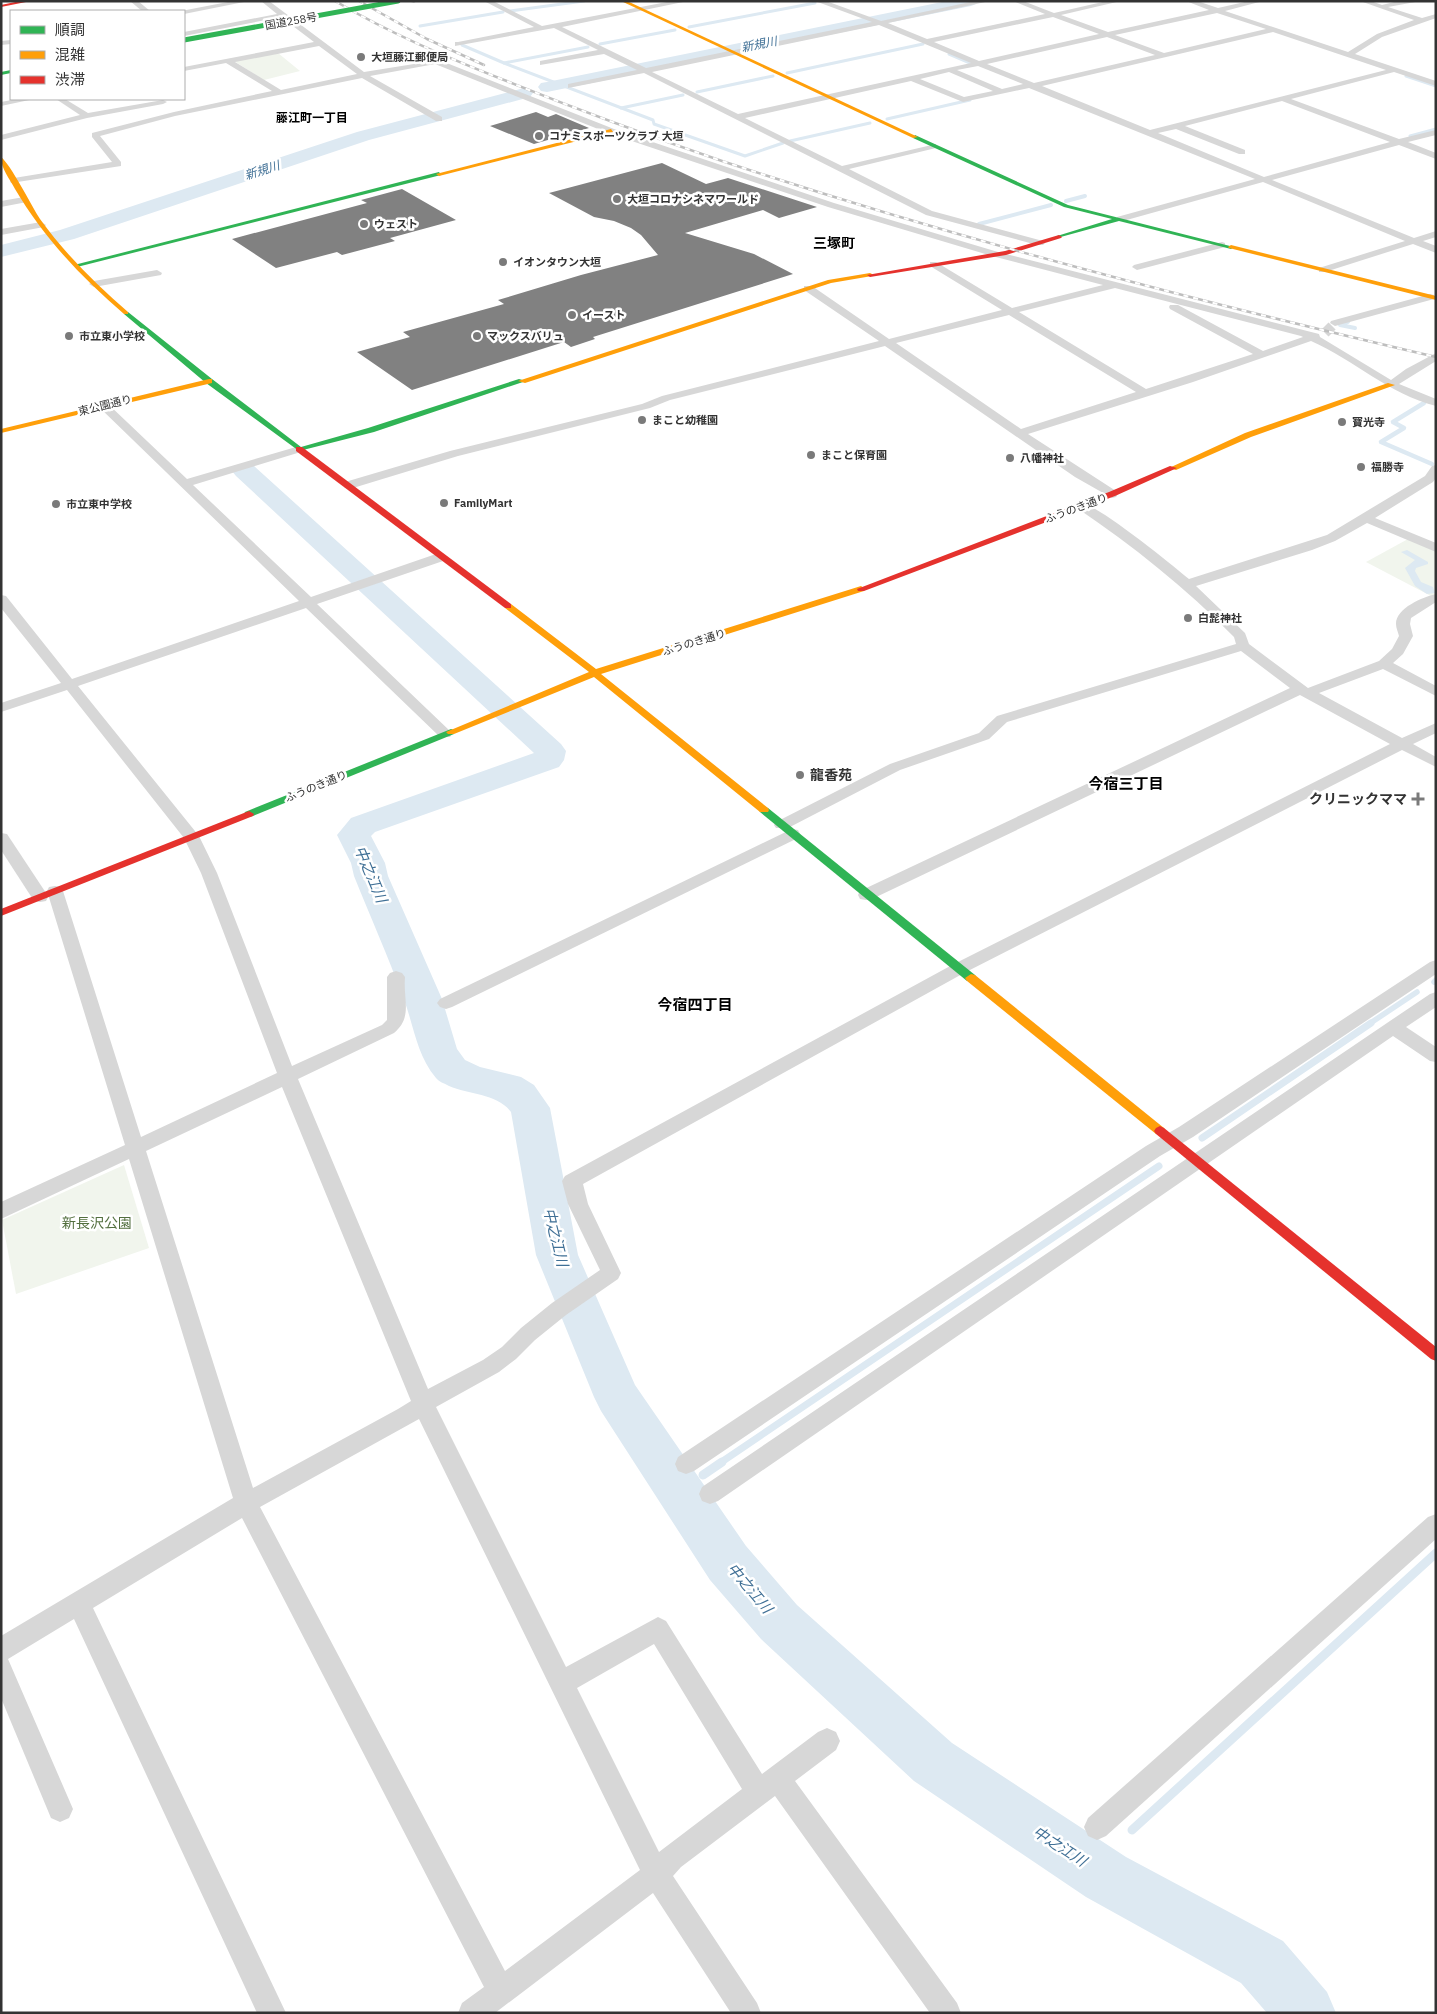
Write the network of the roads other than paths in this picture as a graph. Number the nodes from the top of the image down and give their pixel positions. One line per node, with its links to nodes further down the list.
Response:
1 (132, 1): 21 (street)
2 (246, 1): 24 (street)
3 (264, 1): 25 (street)
4 (379, 1): 37 (main road, 国道258号, bridge)
5 (398, 1): 38 (main road, 国道258号, bridge)
6 (487, 1): 33 (street)
7 (623, 1): 22 (main road)
8 (686, 1): 22 (street)
9 (818, 1): 30 (street)
10 (956, 1): 30 (street)
11 (986, 1): 30 (street)
12 (1016, 1): 26 (street)
13 (1118, 1): 26 (street)
14 (1189, 1): 23 (street)
15 (1260, 1): 23 (street)
16 (1363, 1): 20 (street)
17 (1418, 1): 20 (street)
18 (35, 3): 19 (main road)
19 (1, 6)
20 (1377, 6): 28 (street)
21 (145, 10)
22 (641, 10): 32 (street); 44 (main road)
23 (1217, 11): 34 (street); 35 (street)
24 (185, 12)
25 (282, 15): 29 (street); 36 (street)
26 (1053, 15): 35 (street); 40 (street)
27 (1436, 16): 28 (street)
28 (1423, 20): 31 (street); 46 (street)
29 (292, 21): 39 (street); 41 (street)
30 (874, 21): 40 (street); 44 (street); 44 (street)
31 (1436, 24)
32 (555, 26): 33 (street); 43 (street)
33 (541, 28): 42 (street)
34 (1274, 30): 45 (street); 46 (street)
35 (1108, 35): 45 (street); 49 (street)
36 (185, 36)
37 (185, 36)
38 (185, 36)
39 (185, 36)
40 (926, 42): 49 (street)
41 (320, 43): 47 (street); 54 (street)
42 (458, 44)
43 (606, 51): 48 (street); 50 (street)
44 (730, 51): 50 (street); 50 (street); 61 (main road)
45 (1162, 55): 58 (street)
46 (1349, 55): 53 (street)
47 (228, 61): 51 (street); 60 (street)
48 (543, 63)
49 (979, 64): 52 (street); 58 (street)
50 (640, 68): 56 (street); 69 (street)
51 (185, 69)
52 (950, 70): 55 (street); 59 (street)
53 (1394, 70): 57 (street); 62 (street)
54 (364, 75): 60 (street); 70 (street); 72 (street)
55 (912, 78): 59 (street); 61 (street)
56 (570, 83)
57 (1436, 84)
58 (1031, 85): 59 (street); 74 (street)
59 (1000, 91)
60 (279, 92): 67 (street)
61 (828, 97): 69 (street); 77 (main road)
62 (1283, 99): 71 (street); 76 (street)
63 (24, 100): 66 (street)
64 (62, 100): 68 (street)
65 (161, 100): 67 (street); 68 (street)
66 (1, 104)
67 (174, 114): 83 (street)
68 (87, 116): 75 (street)
69 (736, 117): 81 (street)
70 (439, 118)
71 (1177, 126): 74 (street); 78 (street)
72 (611, 131): 94 (street); 96 (main road)
73 (1436, 132): 76 (street)
74 (1149, 133): 82 (street)
75 (1, 138)
76 (1399, 142): 79 (street); 82 (street)
77 (934, 146): 81 (street); 86 (main road)
78 (1242, 152)
79 (1436, 156)
80 (1, 159): 83 (main road)
81 (840, 168): 91 (street)
82 (1263, 180): 86 (street); 90 (street)
83 (14, 181): 84 (main road)
84 (24, 200): 85 (street); 87 (main road)
85 (1, 204)
86 (1120, 219): 91 (main road); 92 (main road)
87 (41, 224): 88 (street); 96 (main road)
88 (1, 232)
89 (1436, 234): 90 (street)
90 (1414, 241): 93 (street); 98 (street)
91 (1040, 242): 94 (main road)
92 (1222, 245): 97 (street); 98 (main road)
93 (1436, 250)
94 (995, 254): 95 (main road); 101 (street)
95 (934, 264): 102 (main road); 105 (street)
96 (77, 265): 100 (main road)
97 (1137, 267)
98 (1322, 270): 104 (main road)
99 (157, 273): 100 (street)
100 (94, 284): 112 (main road)
101 (1115, 285): 103 (street); 105 (street)
102 (808, 288): 109 (street); 119 (main road)
103 (1165, 298): 108 (street); 110 (street)
104 (1433, 298): 106 (street)
105 (1014, 312): 109 (street); 114 (street)
106 (1335, 323)
107 (1325, 333): 108 (street)
108 (1312, 337): 110 (street); 113 (street)
109 (887, 343): 118 (street); 122 (street)
110 (1261, 354): 114 (street)
111 (1436, 356): 113 (street)
112 (209, 381): 116 (main road, 東公園通り); 119 (main road)
113 (1391, 385): 115 (street); 123 (main road, ふうのき通り)
114 (1146, 394): 118 (street)
115 (1436, 403)
116 (103, 404): 117 (main road, 東公園通り); 121 (street)
117 (1, 431)
118 (1020, 433): 123 (street)
119 (300, 449): 121 (street); 122 (main road)
120 (1436, 469): 125 (street)
121 (185, 484): 131 (street)
122 (349, 485): 127 (main road)
123 (1112, 494): 124 (main road, ふうのき通り)
124 (1081, 505): 128 (street); 134 (main road, ふうのき通り)
125 (1366, 518): 126 (street); 128 (street)
126 (1436, 548)
127 (441, 557): 131 (street); 134 (main road)
128 (1188, 584): 132 (street)
129 (1436, 598): 133 (street)
130 (1, 599): 135 (street)
131 (307, 601): 135 (street); 140 (street)
132 (1243, 646): 136 (street); 143 (street)
133 (1384, 664): 136 (street); 137 (street)
134 (595, 674): 140 (main road, ふうのき通り); 143 (main road)
135 (70, 684): 138 (street); 144 (street)
136 (1303, 691): 141 (street); 147 (street)
137 (1436, 692)
138 (1, 708)
139 (1436, 727): 141 (street)
140 (445, 734): 144 (main road, ふうのき通り)
141 (1402, 744): 142 (street); 150 (street)
142 (1436, 763)
143 (787, 829): 147 (main road); 153 (street)
144 (191, 836): 146 (main road, ふうのき通り); 156 (street)
145 (1, 838): 146 (street)
146 (48, 894): 148 (main road, ふうのき通り); 158 (street)
147 (866, 895): 150 (main road)
148 (1, 913)
149 (1436, 966): 157 (street)
150 (958, 969): 157 (main road); 162 (street)
151 (396, 977): 156 (street)
152 (1436, 998): 154 (street)
153 (446, 1003)
154 (1393, 1027): 155 (street); 159 (street)
155 (1436, 1056)
156 (288, 1076): 158 (street); 162 (street)
157 (1170, 1141): 159 (main road); 163 (street)
158 (136, 1146): 160 (street); 165 (street)
159 (1196, 1163): 161 (main road); 164 (street)
160 (1, 1211)
161 (1436, 1355)
162 (423, 1404): 165 (street); 170 (street)
163 (686, 1464)
164 (710, 1494)
165 (246, 1503): 167 (street); 176 (street)
166 (1436, 1524): 174 (street)
167 (79, 1603): 168 (street); 177 (street)
168 (1, 1650)
169 (1, 1668): 173 (street)
170 (562, 1682): 172 (street); 175 (street)
171 (827, 1741): 172 (street)
172 (769, 1786): 175 (street); 180 (street)
173 (60, 1809)
174 (1097, 1827)
175 (656, 1874): 176 (street); 179 (street)
176 (501, 1991): 178 (street)
177 (272, 2013)
178 (472, 2013)
179 (747, 2013)
180 (947, 2013)

